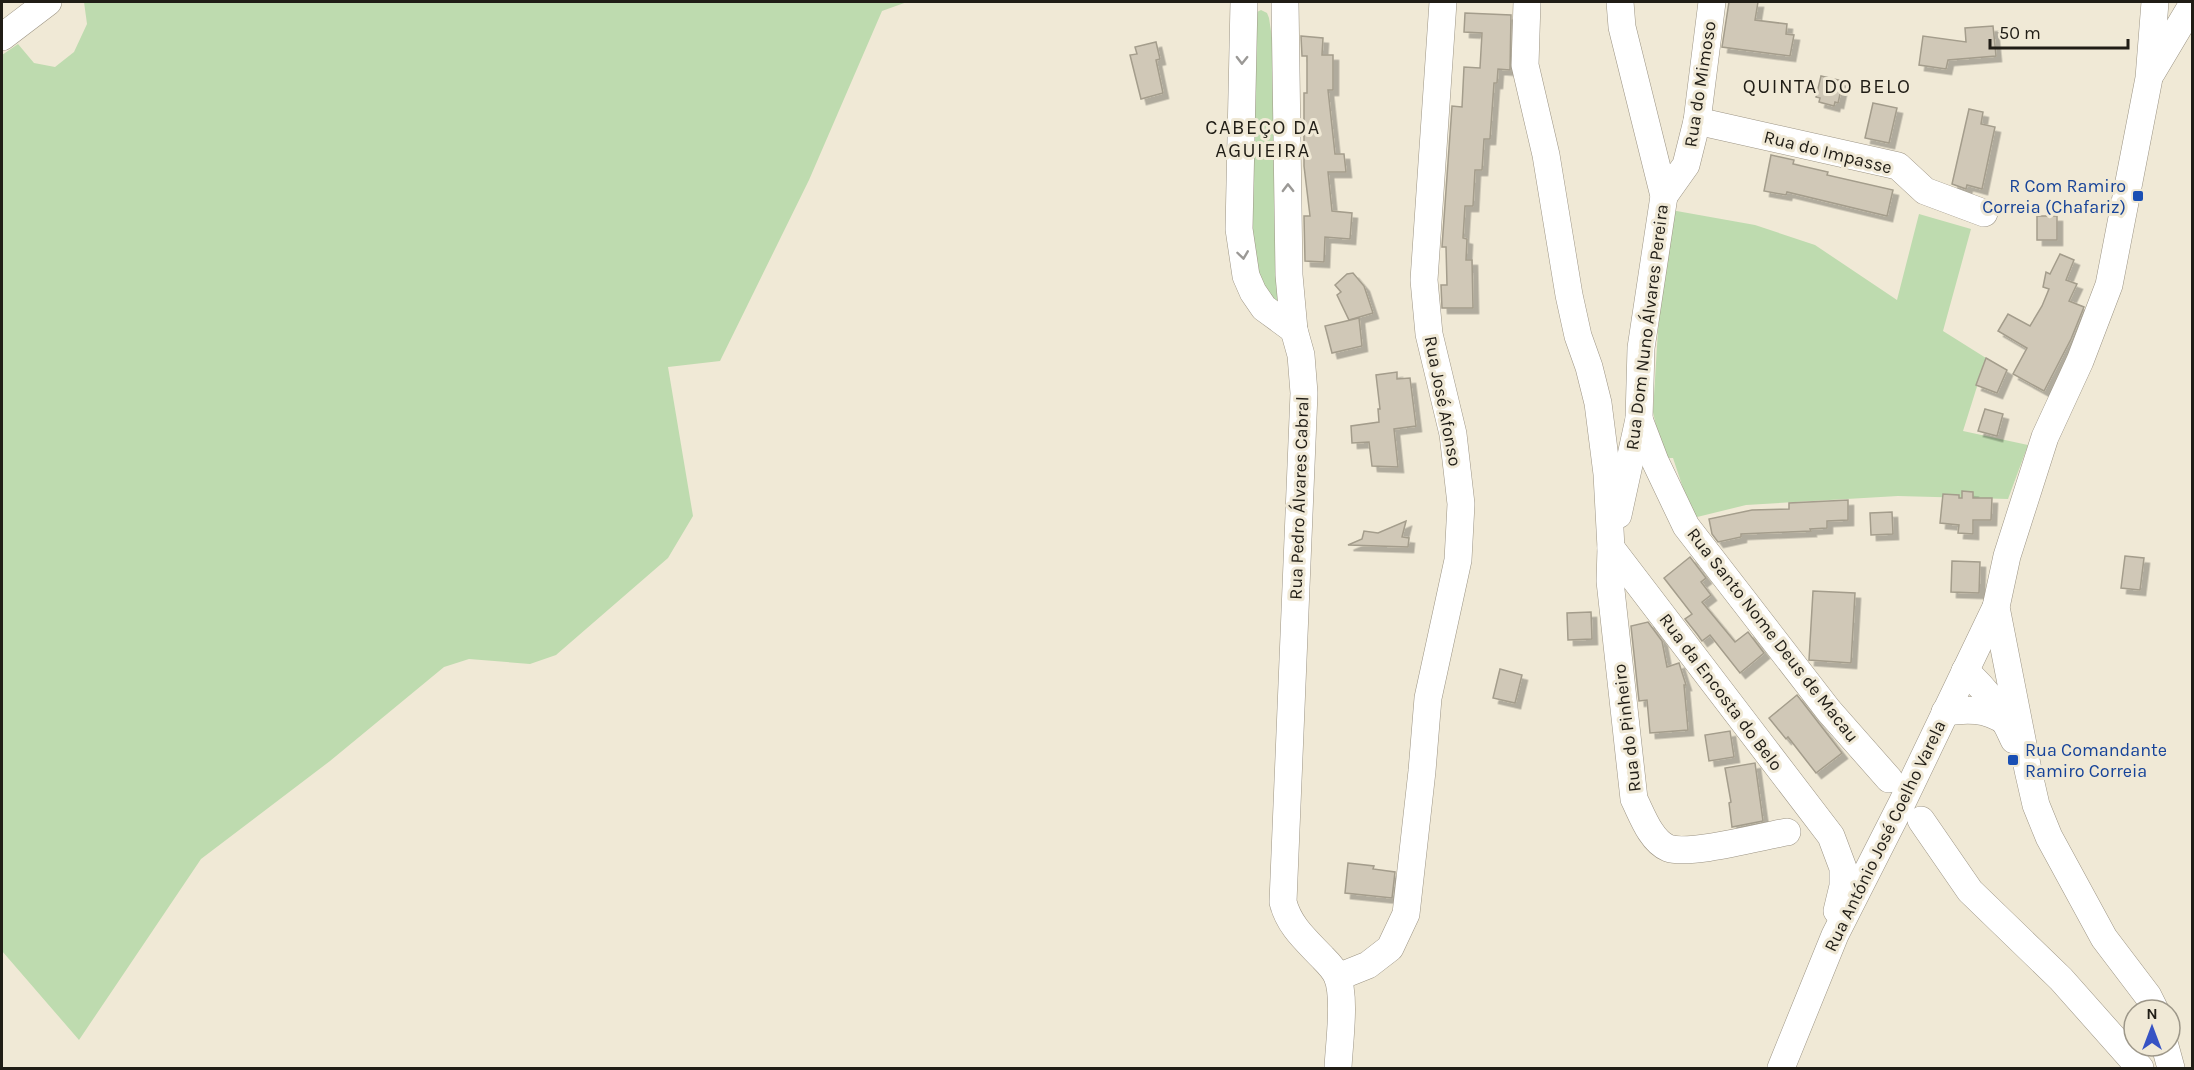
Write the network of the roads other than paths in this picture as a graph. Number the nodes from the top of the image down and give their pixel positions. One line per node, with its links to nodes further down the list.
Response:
1 (48, 2): 10 (street)
2 (1244, 2): 15 (street, one-way to 15)
3 (1285, 2): 15 (street, Rua Pedro Álvares Cabral, one-way to 3)
4 (1443, 2): 28 (street, Rua José Afonso)
5 (1527, 2): 17 (street)
6 (1620, 2): 13 (street, Rua Dom Nuno Álvares Pereira)
7 (1712, 2): 12 (street, Rua do Mimoso)
8 (2156, 2): 11 (street)
9 (2193, 5): 11 (street)
10 (2, 37)
11 (2148, 78): 18 (street)
12 (1697, 121): 13 (street, Rua do Mimoso); 14 (street, Rua do Impasse)
13 (1664, 196): 16 (street, Rua Dom Nuno Álvares Pereira)
14 (1984, 213)
15 (1294, 330): 28 (street, Rua Pedro Álvares Cabral)
16 (1639, 419): 17 (street, Rua Dom Nuno Álvares Pereira); 24 (street, Rua Santo Nome Deus de Macau)
17 (1611, 548): 26 (street, Rua do Pinheiro); 27 (street, Rua da Encosta do Belo)
18 (1996, 607): 19 (street, Rua António José Coelho Varela); 20 (street)
19 (1968, 666): 20 (street); 21 (street, Rua António José Coelho Varela); 22 (street)
20 (2012, 683): 23 (street)
21 (1945, 712): 22 (street); 27 (street, Rua António José Coelho Varela)
22 (2006, 722): 23 (street)
23 (2028, 770): 29 (street)
24 (1889, 779)
25 (1921, 820): 32 (street)
26 (1787, 831)
27 (1847, 855): 31 (street, Rua António José Coelho Varela)
28 (1338, 977): 30 (street)
29 (2149, 998)
30 (1338, 1068)
31 (1781, 1068)
32 (2140, 1068)

